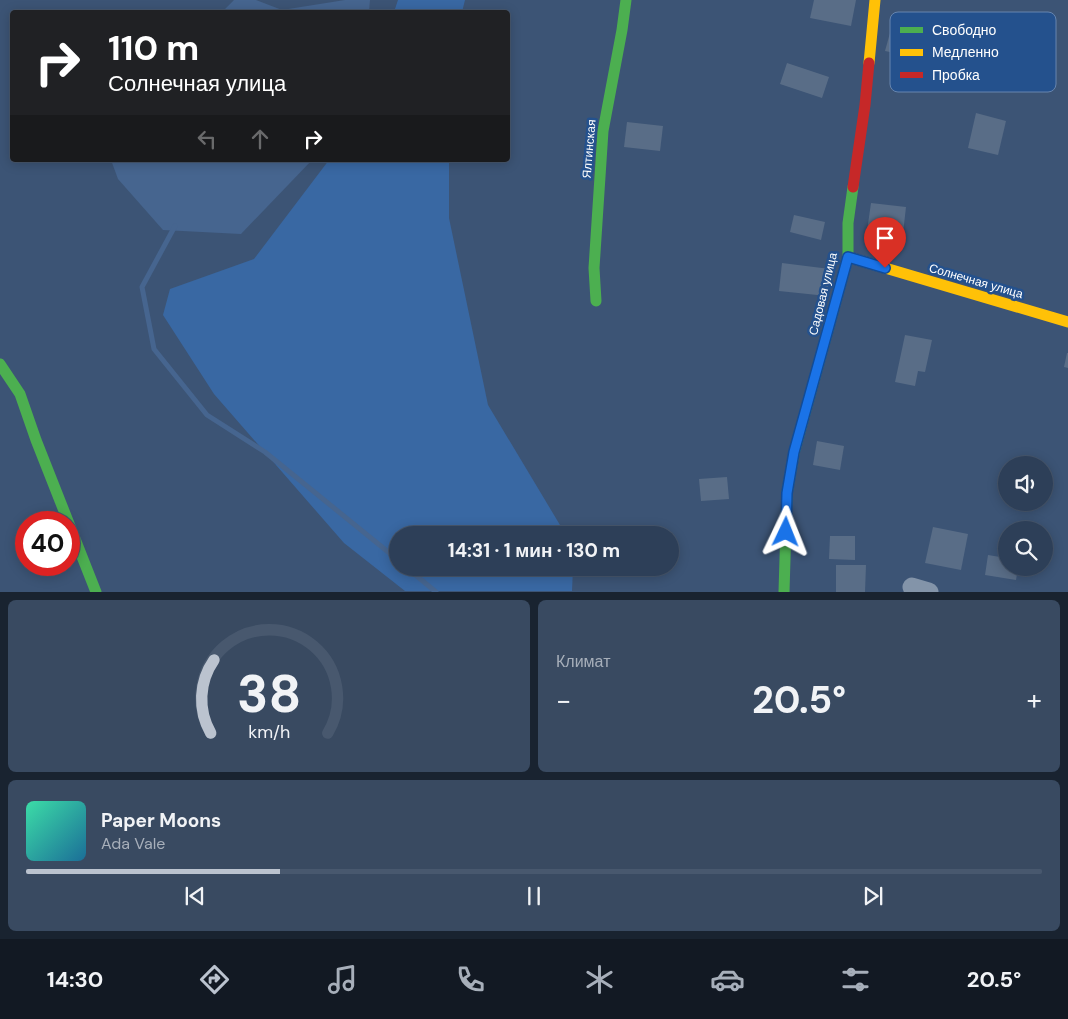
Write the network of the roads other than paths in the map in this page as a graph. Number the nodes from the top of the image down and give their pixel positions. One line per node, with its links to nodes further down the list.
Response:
1 (626, 0): 4 (street, Ялтинская)
2 (875, 0): 3 (street, Садовая улица)
3 (848, 257): 5 (street, Солнечная улица); 8 (street, Садовая улица)
4 (596, 302)
5 (1068, 322)
6 (0, 364): 7 (street)
7 (96, 592)
8 (784, 592)

